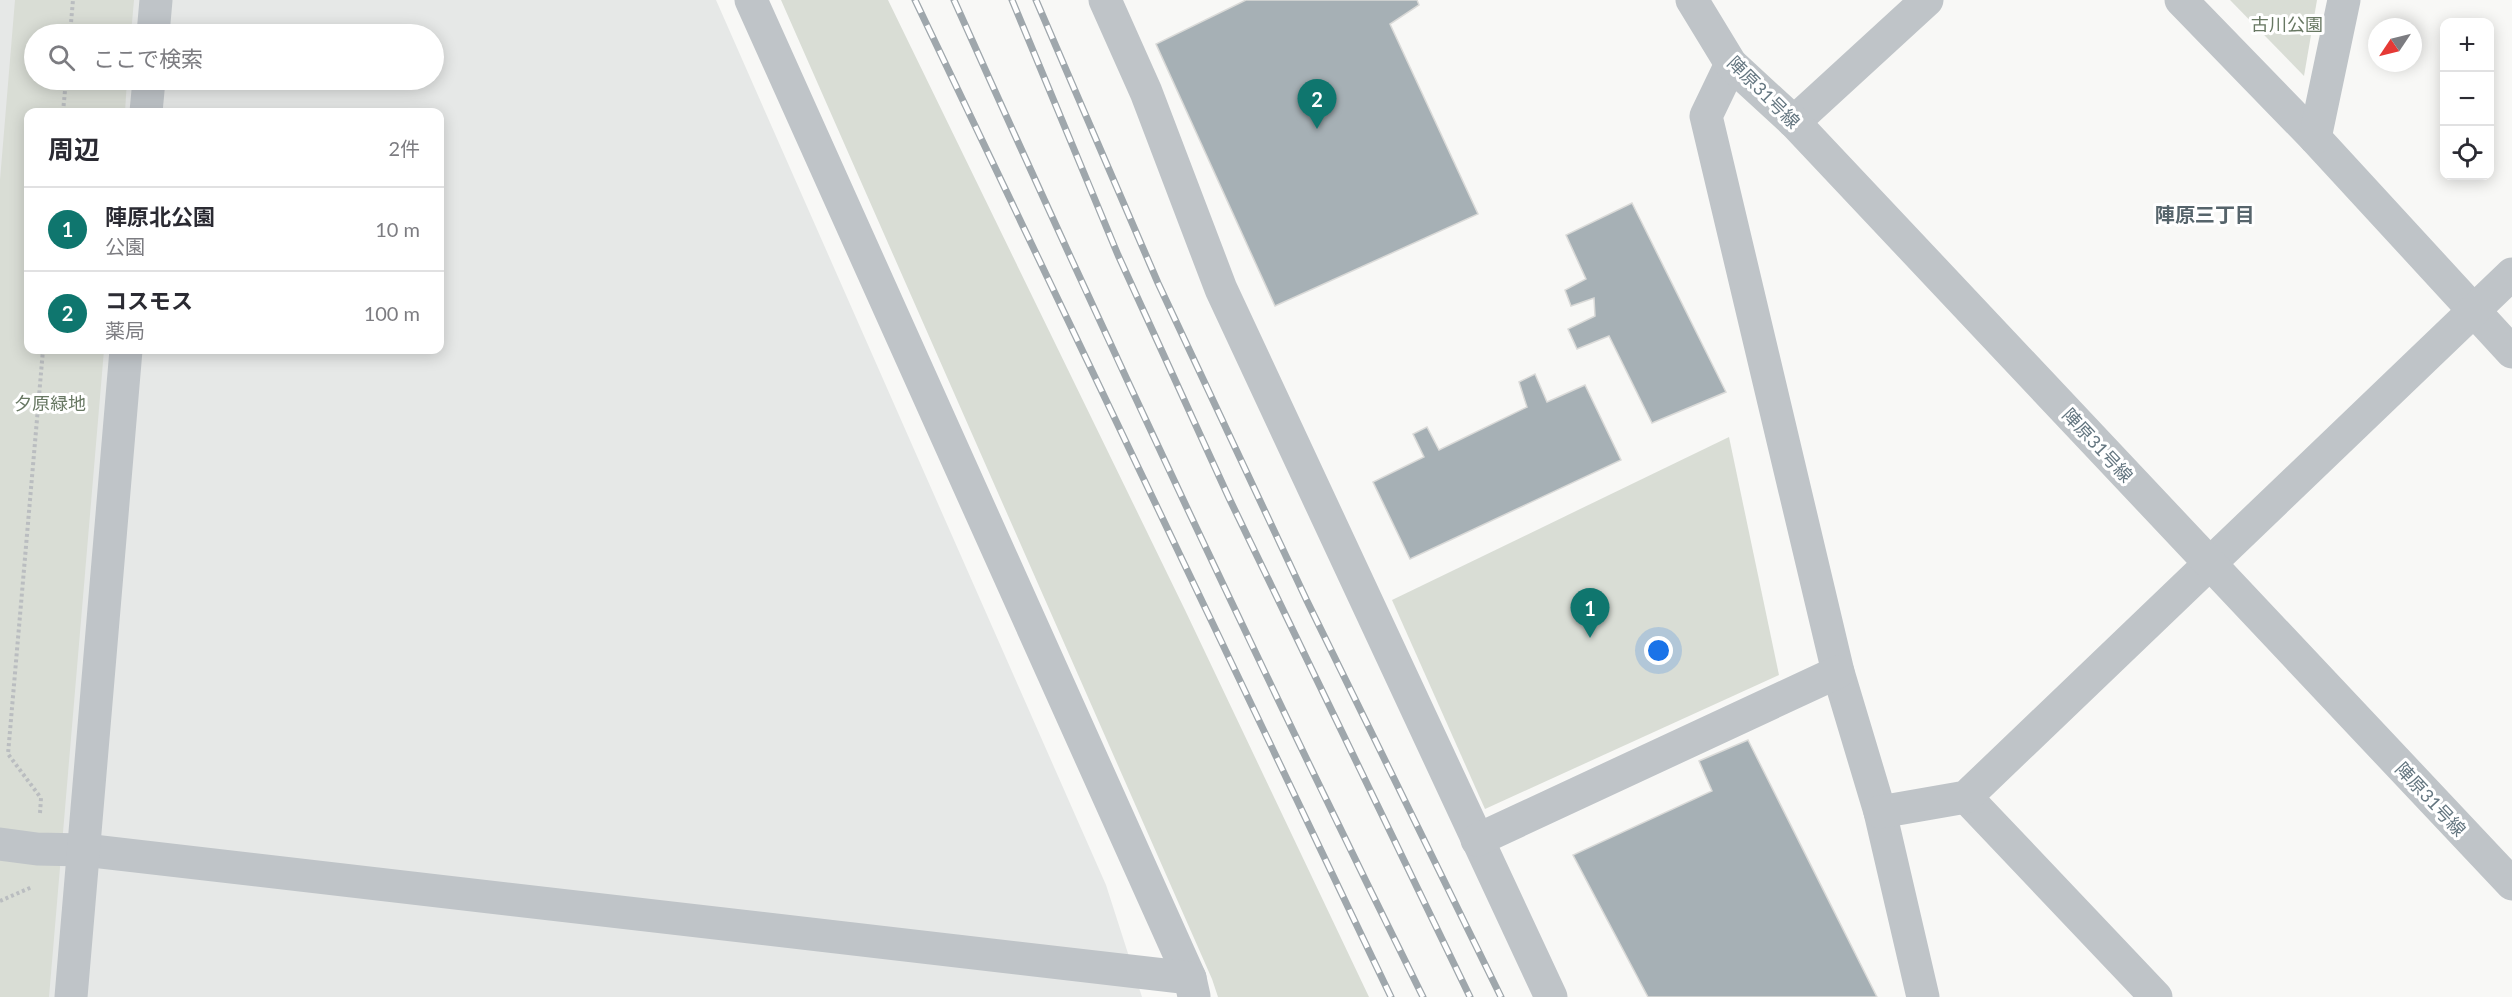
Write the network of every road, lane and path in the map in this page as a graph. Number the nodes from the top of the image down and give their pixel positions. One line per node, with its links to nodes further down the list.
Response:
1 (73, 0): 9 (path)
2 (156, 0): 10 (street)
3 (751, 0): 33 (street)
4 (1105, 0): 27 (street)
5 (1692, 0): 11 (street, 陣原31号線)
6 (1927, 0): 16 (street)
7 (2181, 0): 17 (street)
8 (2344, 0): 17 (street)
9 (71, 24)
10 (154, 24)
11 (1731, 64): 16 (street, 陣原31号線); 24 (street)
12 (65, 90): 14 (path)
13 (148, 90): 15 (street)
14 (63, 108)
15 (146, 108)
16 (1794, 122): 23 (street, 陣原31号線)
17 (2315, 138): 19 (street)
18 (2512, 274): 19 (street)
19 (2474, 312): 20 (street); 23 (street)
20 (2512, 352)
21 (43, 354): 29 (path)
22 (126, 354): 30 (street)
23 (2210, 564): 25 (street); 31 (street, 陣原31号線)
24 (1838, 672): 26 (street); 27 (street)
25 (1966, 797): 26 (street); 37 (street)
26 (1880, 812): 36 (street)
27 (1477, 840): 35 (street)
28 (0, 844): 29 (street)
29 (37, 849): 30 (street); 32 (path)
30 (84, 850): 33 (street); 34 (street)
31 (2512, 884)
32 (0, 901)
33 (1192, 987)
34 (71, 997)
35 (1551, 997)
36 (1923, 997)
37 (2156, 997)

